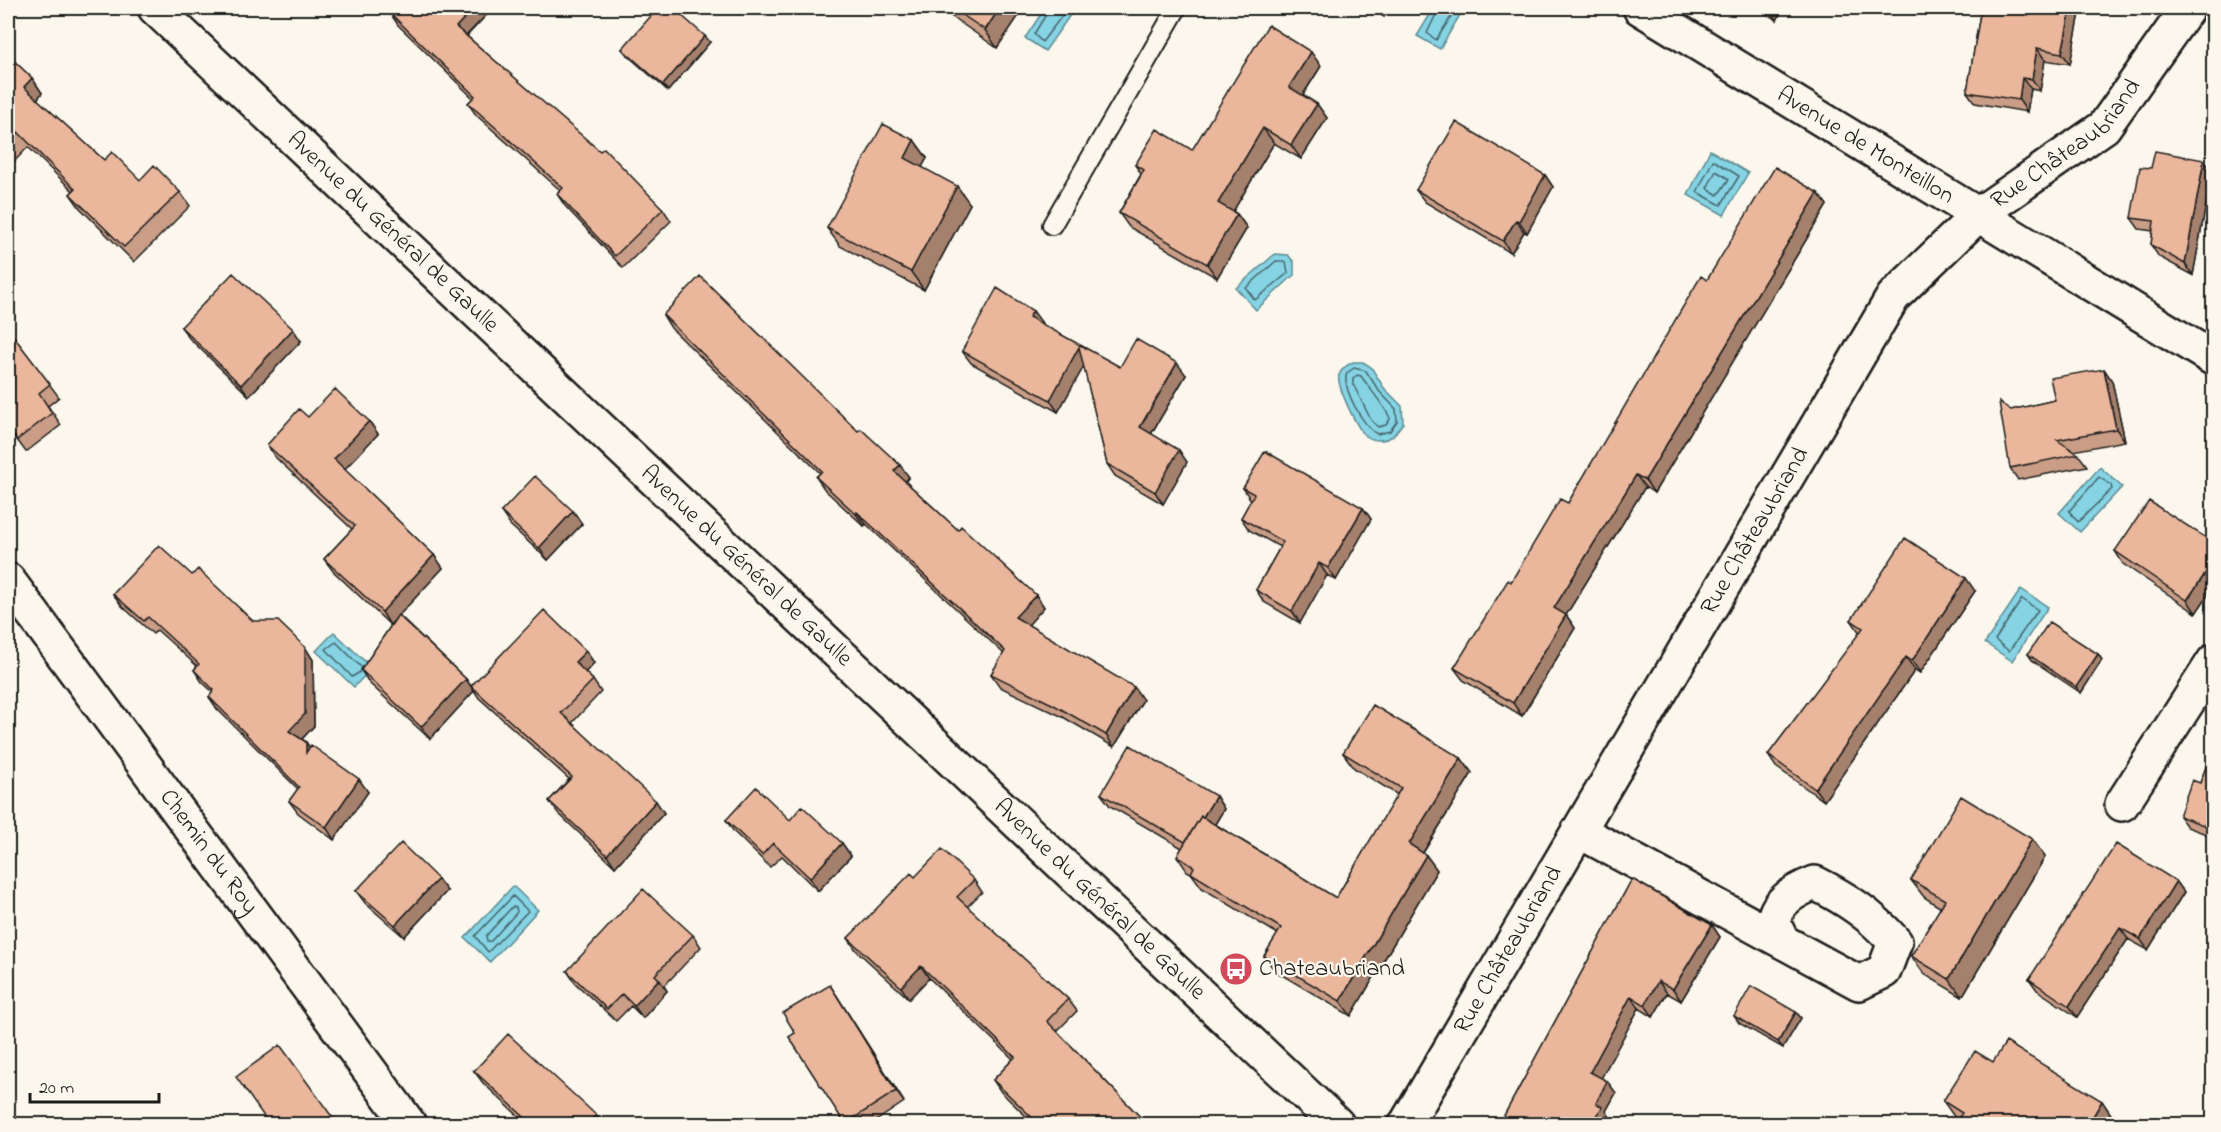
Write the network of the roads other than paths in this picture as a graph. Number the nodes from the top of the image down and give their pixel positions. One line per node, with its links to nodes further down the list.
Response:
1 (155, 8): 14 (street, Avenue du Général de Gaulle)
2 (1177, 8): 6 (lane)
3 (1640, 8): 5 (street, Avenue de Monteillon)
4 (2188, 8): 5 (street, Rue Châteaubriand)
5 (1979, 214): 7 (street, Avenue de Monteillon); 11 (street, Rue Châteaubriand)
6 (1052, 225)
7 (2214, 359)
8 (8, 580): 13 (street, Chemin du Roy)
9 (2214, 661): 10 (street)
10 (2122, 804)
11 (1579, 831): 12 (street); 15 (street, Rue Châteaubriand)
12 (1781, 939)
13 (409, 1125)
14 (1337, 1125)
15 (1406, 1125)

